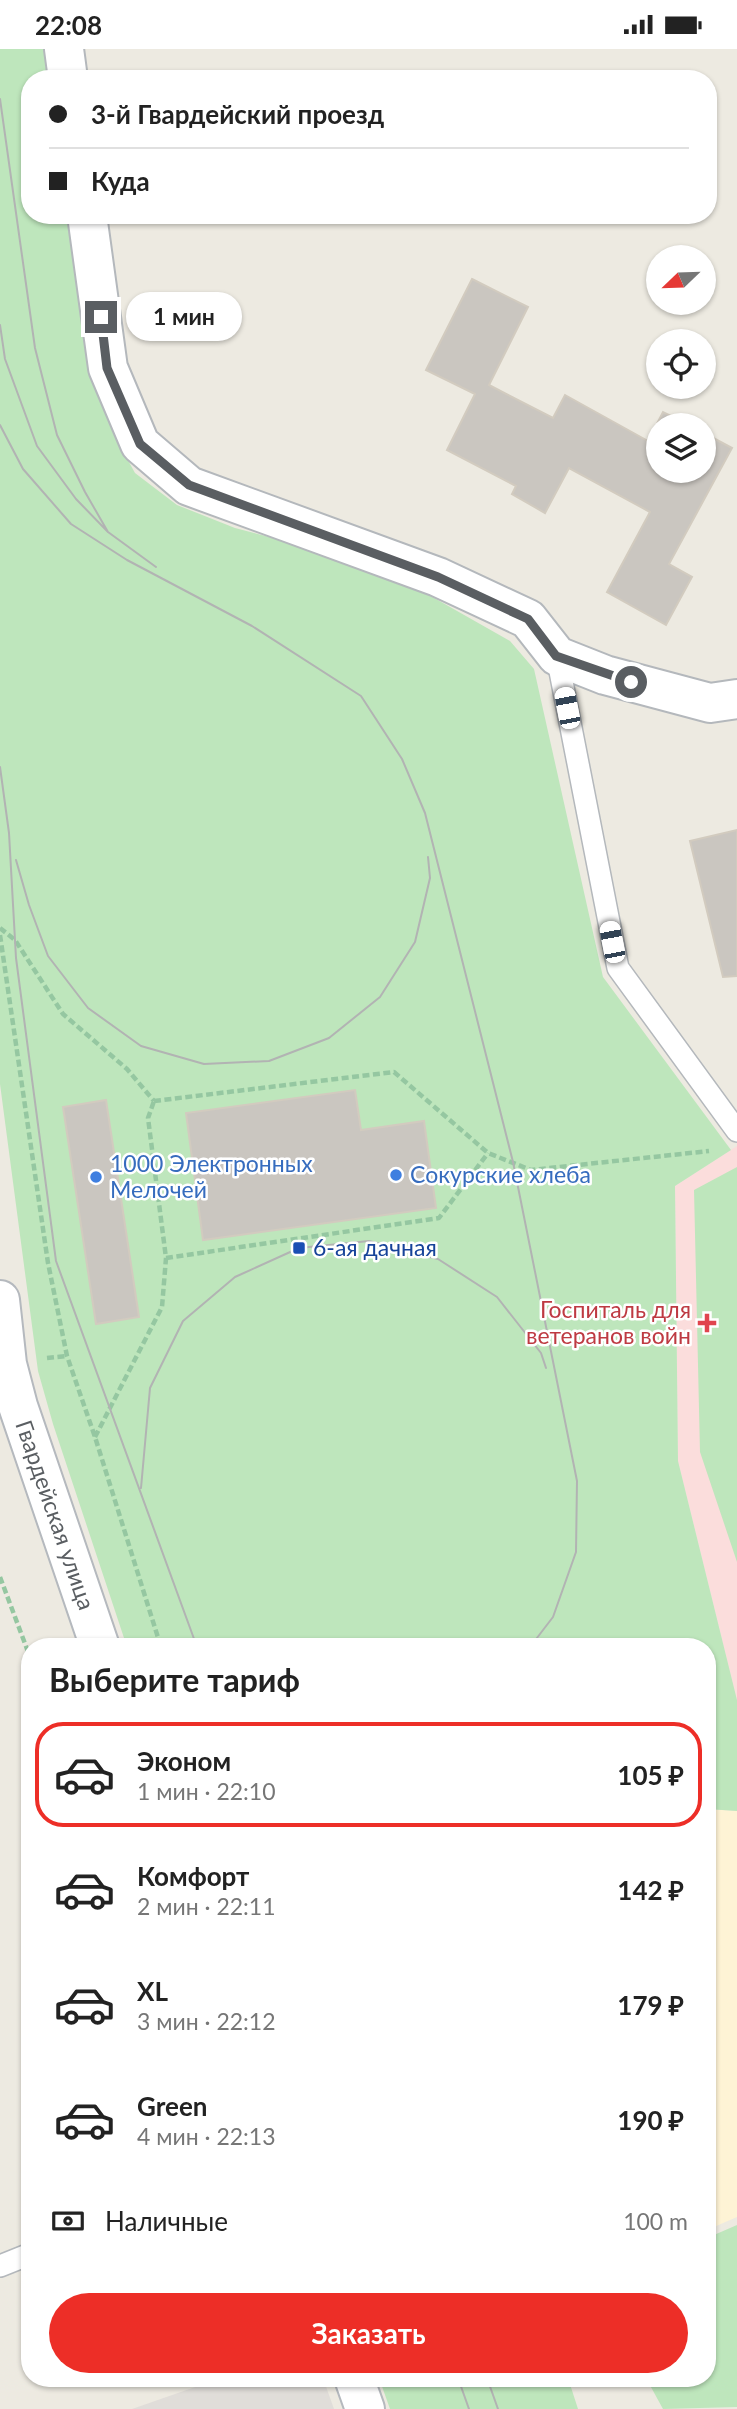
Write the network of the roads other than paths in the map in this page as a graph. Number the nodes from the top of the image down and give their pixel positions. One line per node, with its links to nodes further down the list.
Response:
1 (64, 49): 2 (street)
2 (67, 70)
3 (88, 224): 4 (street)
4 (556, 656): 5 (street); 6 (lane)
5 (737, 699)
6 (737, 1131)
7 (0, 1300): 8 (street, Гвардейская улица)
8 (97, 1638)
9 (21, 2258): 10 (lane)
10 (0, 2266)
11 (357, 2387): 12 (street)
12 (365, 2409)

